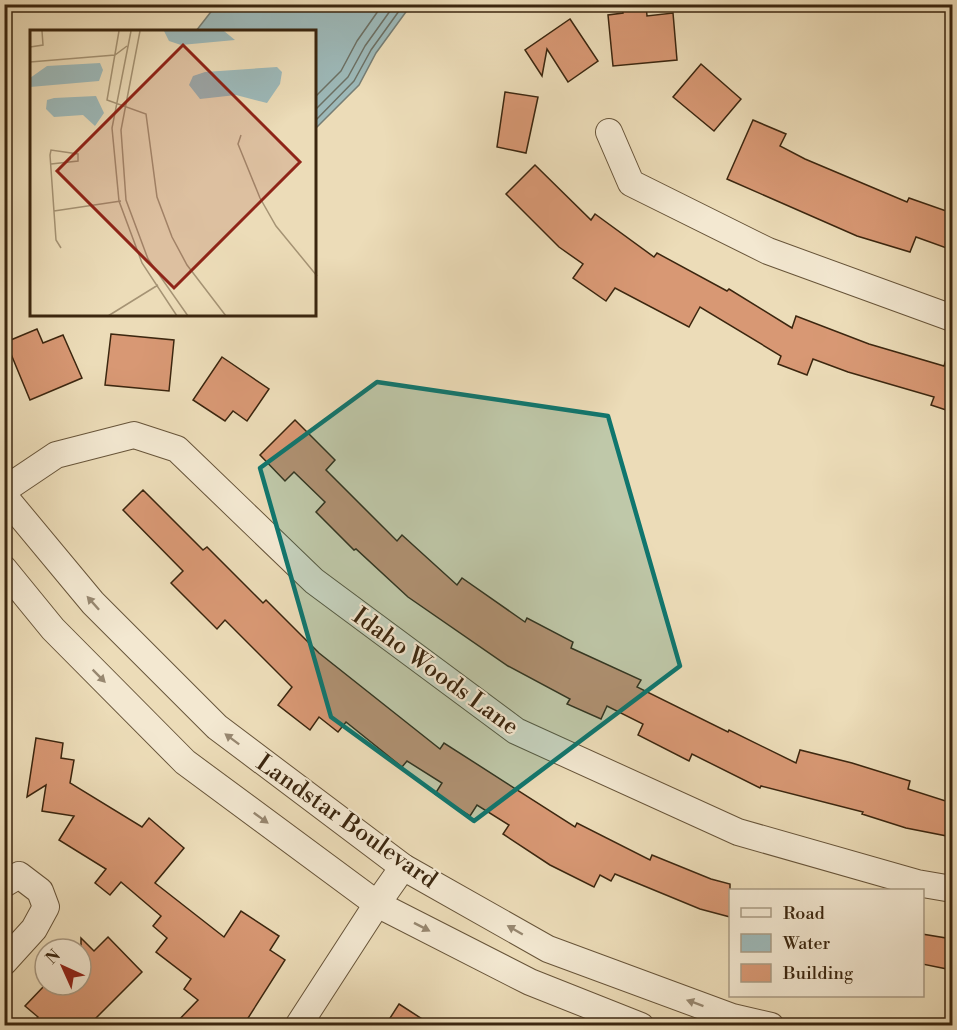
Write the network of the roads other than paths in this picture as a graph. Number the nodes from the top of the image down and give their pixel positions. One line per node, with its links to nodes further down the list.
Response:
1 (609, 132): 2 (street)
2 (952, 318)
3 (4, 490): 8 (street, Idaho Woods Lane)
4 (4, 496): 6 (street, Landstar Boulevard, one-way to 4)
5 (4, 569): 9 (street, Landstar Boulevard, one-way to 9)
6 (403, 867): 9 (street); 13 (street, Landstar Boulevard, one-way to 6)
7 (4, 884): 10 (street)
8 (952, 889)
9 (377, 904): 11 (street); 12 (street, Landstar Boulevard, one-way to 12)
10 (4, 963)
11 (298, 1026)
12 (641, 1026)
13 (771, 1026)

